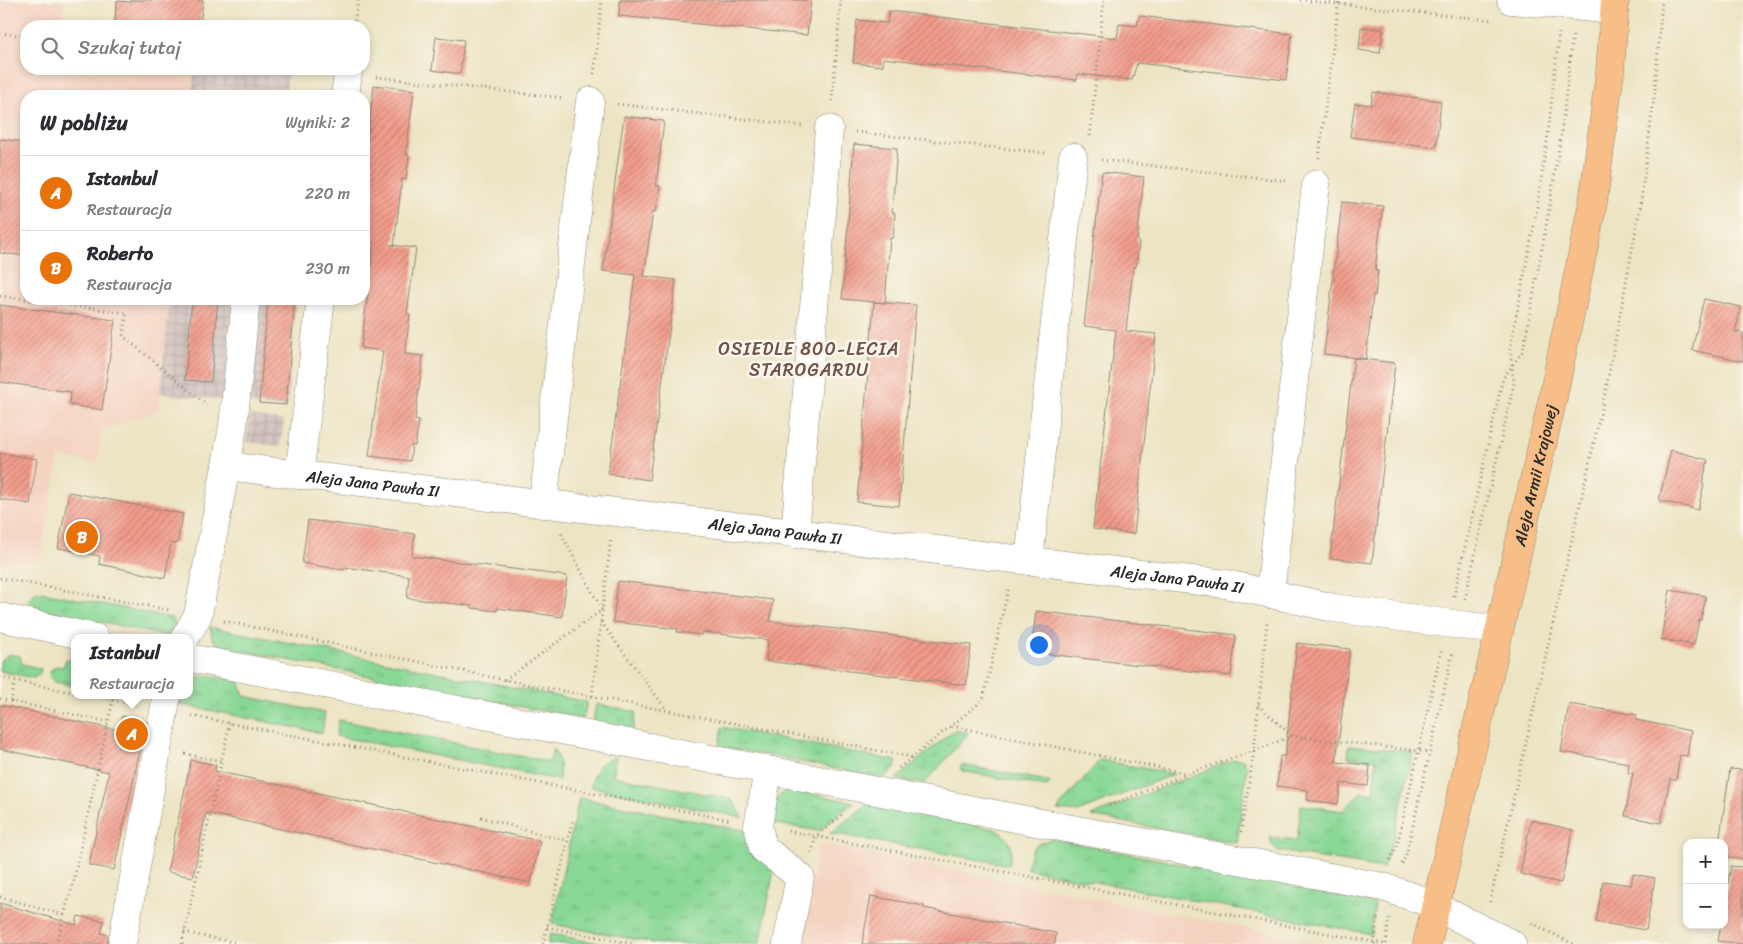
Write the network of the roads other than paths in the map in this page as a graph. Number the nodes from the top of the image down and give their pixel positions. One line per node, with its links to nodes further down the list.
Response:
1 (1511, 0): 2 (street)
2 (1615, 5): 17 (main road, Aleja Armii Krajowej)
3 (590, 101): 11 (street)
4 (829, 129): 12 (street)
5 (1080, 157): 13 (street)
6 (1316, 184): 14 (street)
7 (245, 305): 9 (street)
8 (320, 305): 10 (street)
9 (226, 466): 10 (street, Aleja Jana Pawła II); 16 (street)
10 (299, 475): 11 (street, Aleja Jana Pawła II)
11 (544, 504): 12 (street, Aleja Jana Pawła II)
12 (795, 534): 13 (street, Aleja Jana Pawła II)
13 (1022, 560): 14 (street, Aleja Jana Pawła II)
14 (1270, 594): 17 (street, Aleja Jana Pawła II)
15 (0, 617): 18 (street)
16 (192, 627)
17 (1498, 630): 22 (main road, Aleja Armii Krajowej)
18 (77, 634)
19 (193, 659): 21 (street)
20 (166, 703): 23 (street)
21 (768, 771): 22 (street); 24 (street)
22 (1436, 907): 25 (main road, Aleja Armii Krajowej); 26 (street)
23 (122, 944)
24 (787, 944)
25 (1427, 944)
26 (1512, 944)

